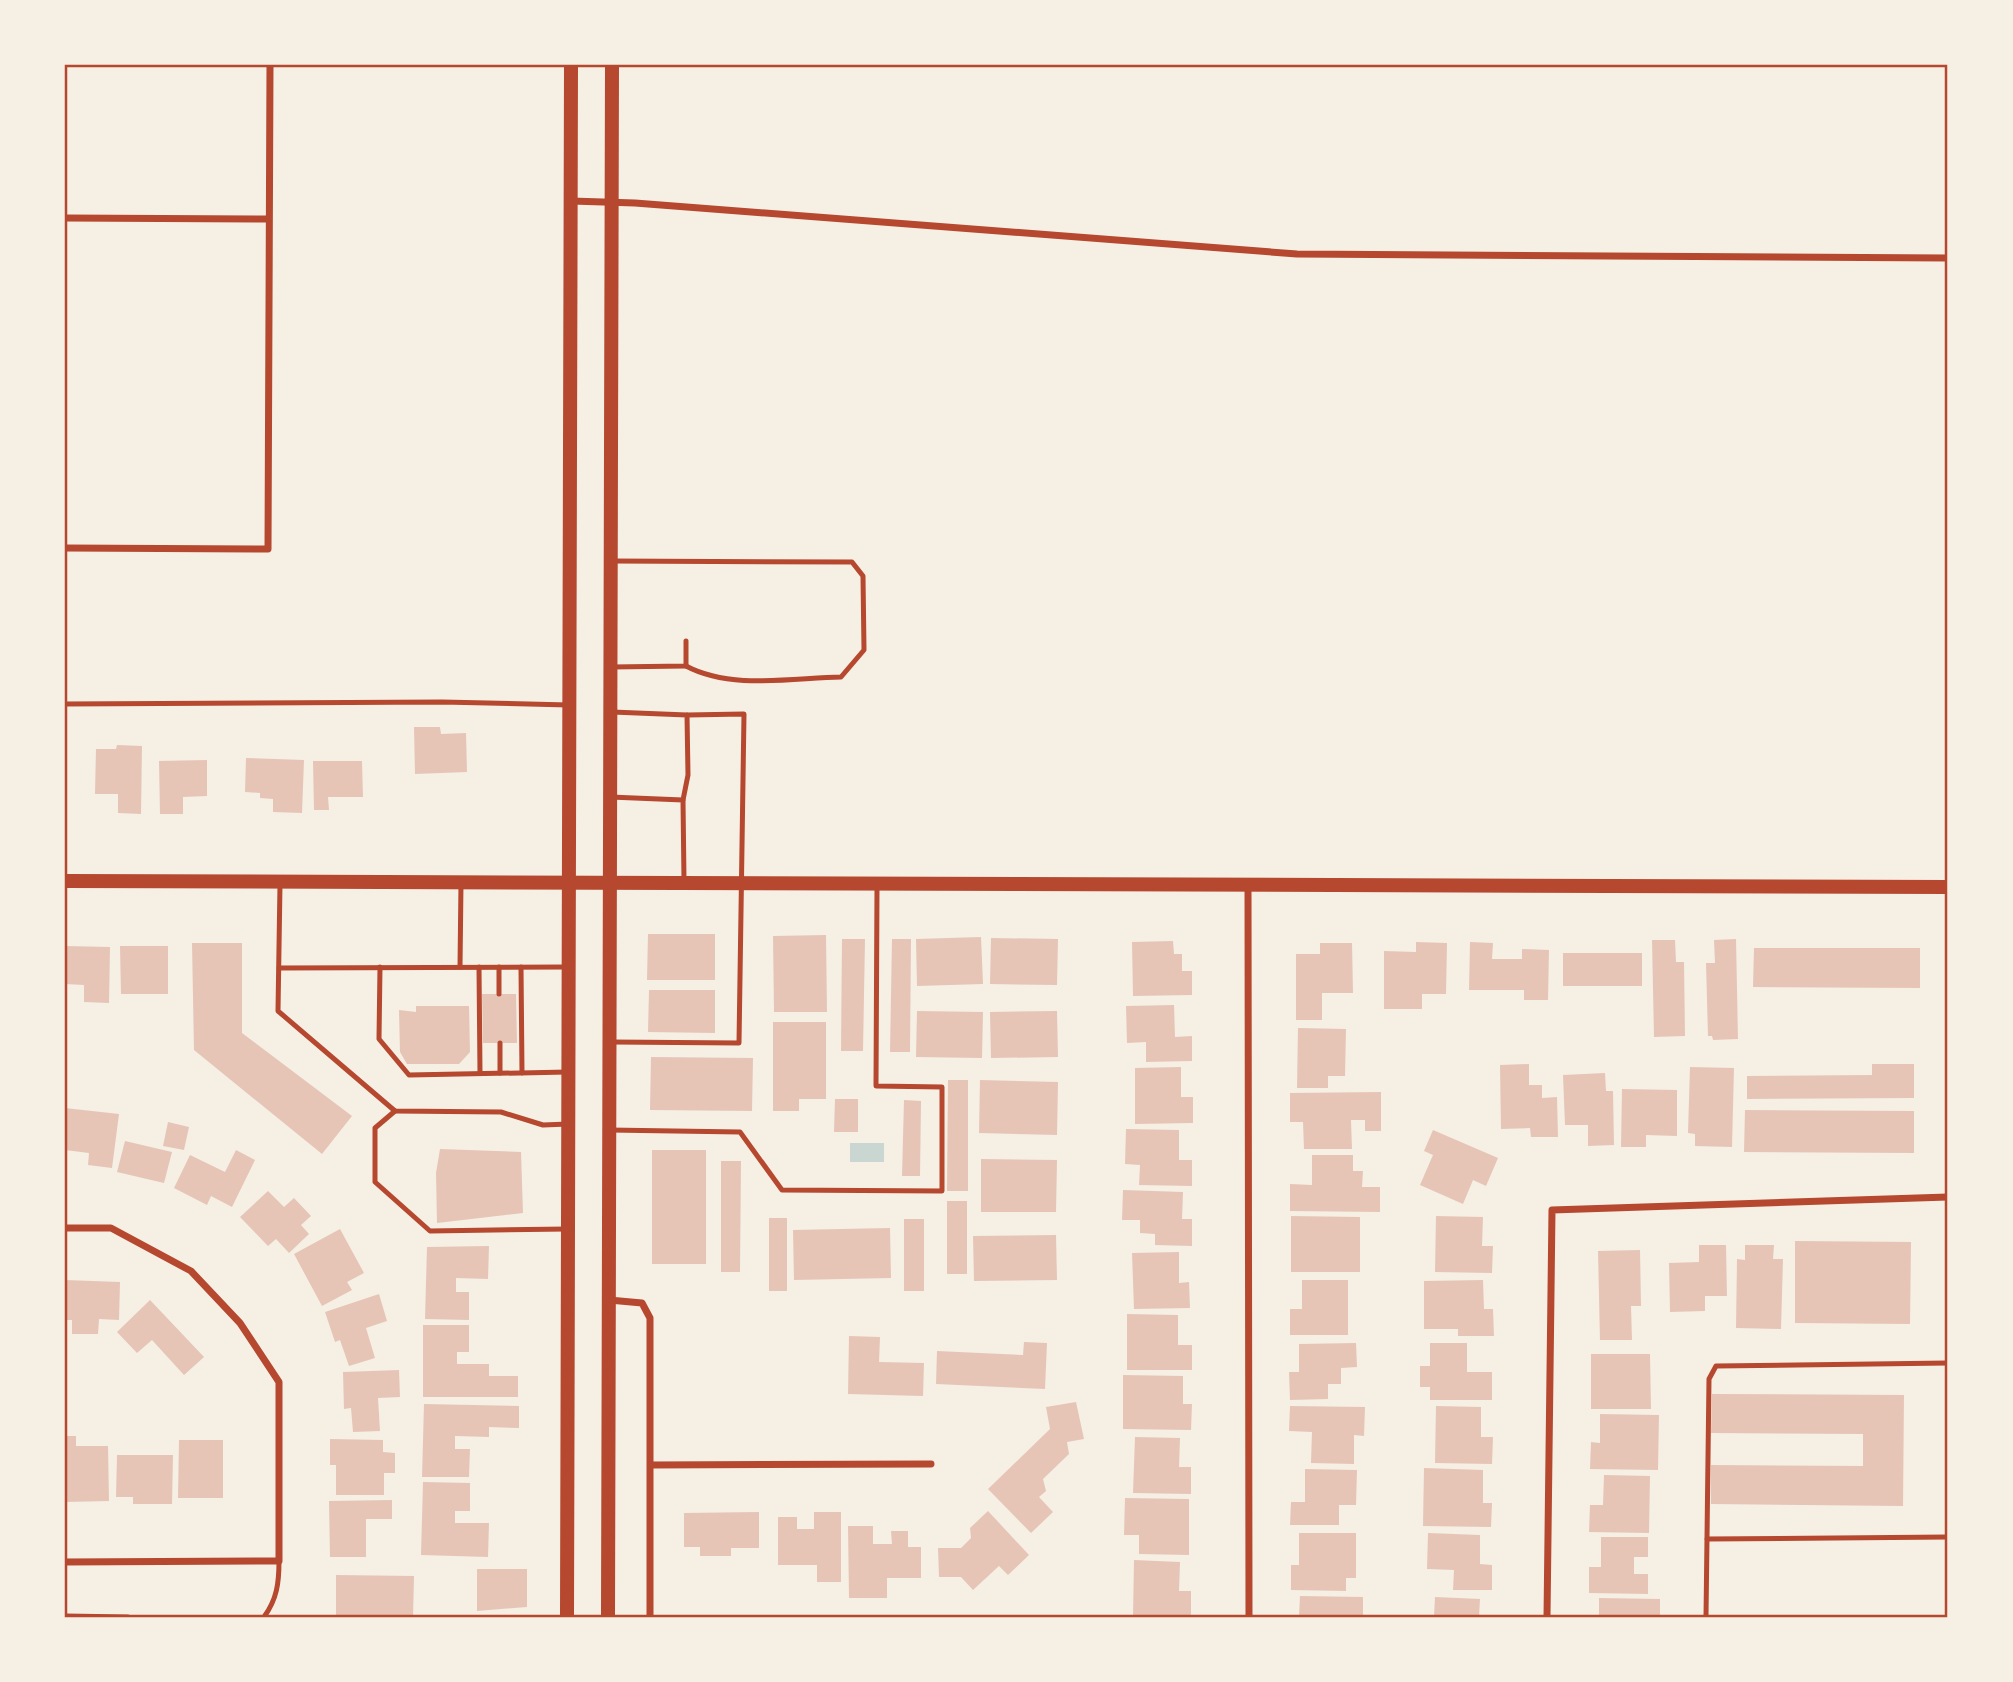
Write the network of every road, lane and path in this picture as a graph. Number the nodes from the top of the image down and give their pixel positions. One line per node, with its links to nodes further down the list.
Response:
1 (270, 65): 7 (street)
2 (571, 65): 4 (main road)
3 (612, 65): 5 (main road)
4 (571, 201): 5 (street); 15 (main road)
5 (612, 202): 8 (street); 10 (main road)
6 (65, 218): 7 (street)
7 (268, 219): 9 (street)
8 (1948, 258)
9 (65, 548)
10 (611, 561): 12 (lane); 13 (main road)
11 (686, 641): 12 (lane)
12 (686, 666): 13 (lane)
13 (611, 667): 16 (main road)
14 (65, 704): 15 (lane)
15 (569, 705): 23 (main road)
16 (611, 712): 17 (lane); 18 (main road)
17 (688, 715): 19 (lane); 26 (lane)
18 (610, 797): 19 (lane); 24 (main road)
19 (683, 800): 25 (lane)
20 (65, 881): 21 (main road)
21 (280, 881): 22 (main road); 36 (lane)
22 (461, 881): 23 (main road); 31 (lane)
23 (568, 881): 24 (main road); 35 (main road)
24 (610, 881): 25 (main road); 38 (main road)
25 (684, 881): 26 (main road)
26 (741, 881): 27 (main road); 38 (lane)
27 (877, 881): 28 (main road); 46 (lane)
28 (1248, 884): 29 (main road); 64 (street)
29 (1948, 887)
30 (380, 967): 31 (lane); 36 (lane); 41 (lane)
31 (460, 967): 32 (lane)
32 (479, 967): 33 (lane); 41 (lane)
33 (499, 967): 34 (lane); 37 (lane)
34 (521, 967): 35 (lane); 43 (lane)
35 (568, 967): 40 (main road)
36 (279, 968): 44 (lane)
37 (499, 994)
38 (609, 1042): 46 (main road)
39 (500, 1043): 42 (lane)
40 (568, 1072): 43 (lane); 45 (main road)
41 (481, 1073): 42 (lane)
42 (500, 1073): 43 (lane)
43 (522, 1073)
44 (395, 1111): 45 (lane); 49 (lane)
45 (568, 1124): 49 (main road)
46 (609, 1130): 50 (main road)
47 (1948, 1197): 65 (street)
48 (65, 1228): 56 (street)
49 (567, 1229): 61 (main road)
50 (609, 1300): 53 (street); 62 (main road)
51 (1948, 1363): 55 (lane)
52 (931, 1464): 53 (street)
53 (651, 1465): 63 (street)
54 (1948, 1537): 55 (lane)
55 (1707, 1539): 66 (lane)
56 (279, 1561): 57 (street); 60 (lane)
57 (65, 1562)
58 (65, 1616): 59 (lane)
59 (128, 1617)
60 (263, 1617)
61 (567, 1617)
62 (608, 1617)
63 (650, 1617)
64 (1249, 1617)
65 (1547, 1617)
66 (1706, 1617)

